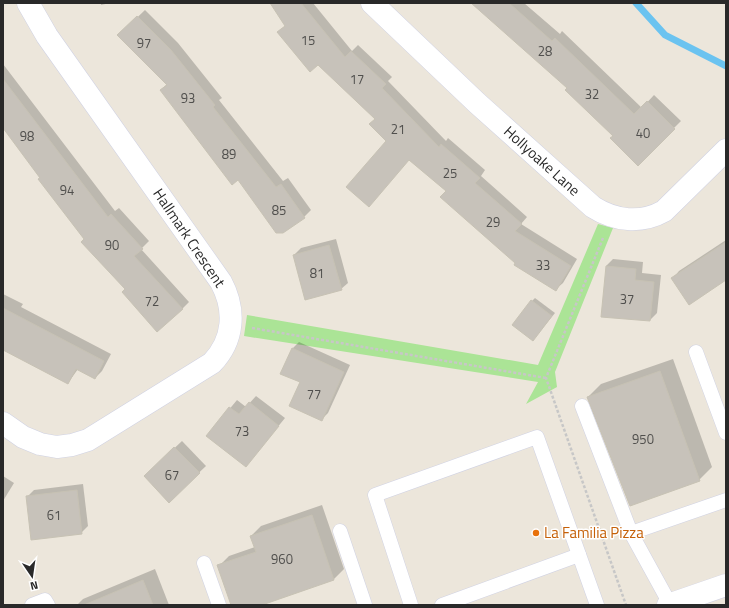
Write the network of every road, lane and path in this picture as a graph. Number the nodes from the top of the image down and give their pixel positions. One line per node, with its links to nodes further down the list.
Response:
1 (28, 3): 5 (street, Hallmark Crescent)
2 (372, 3): 4 (street, Hollyoake Lane)
3 (726, 150): 4 (street, Hollyoake Lane)
4 (611, 217): 7 (path)
5 (230, 324): 7 (path); 9 (street, Hallmark Crescent)
6 (696, 352): 10 (lane)
7 (546, 378): 24 (path)
8 (582, 406): 13 (lane)
9 (3, 423)
10 (726, 433)
11 (726, 500): 13 (lane)
12 (340, 531): 20 (lane)
13 (631, 533): 25 (lane)
14 (579, 555): 21 (lane); 22 (lane); 23 (lane)
15 (204, 563): 19 (lane)
16 (726, 585): 25 (street)
17 (32, 605): 18 (lane)
18 (48, 605)
19 (218, 605)
20 (365, 605)
21 (411, 605)
22 (442, 605)
23 (597, 605)
24 (626, 605)
25 (669, 605)

